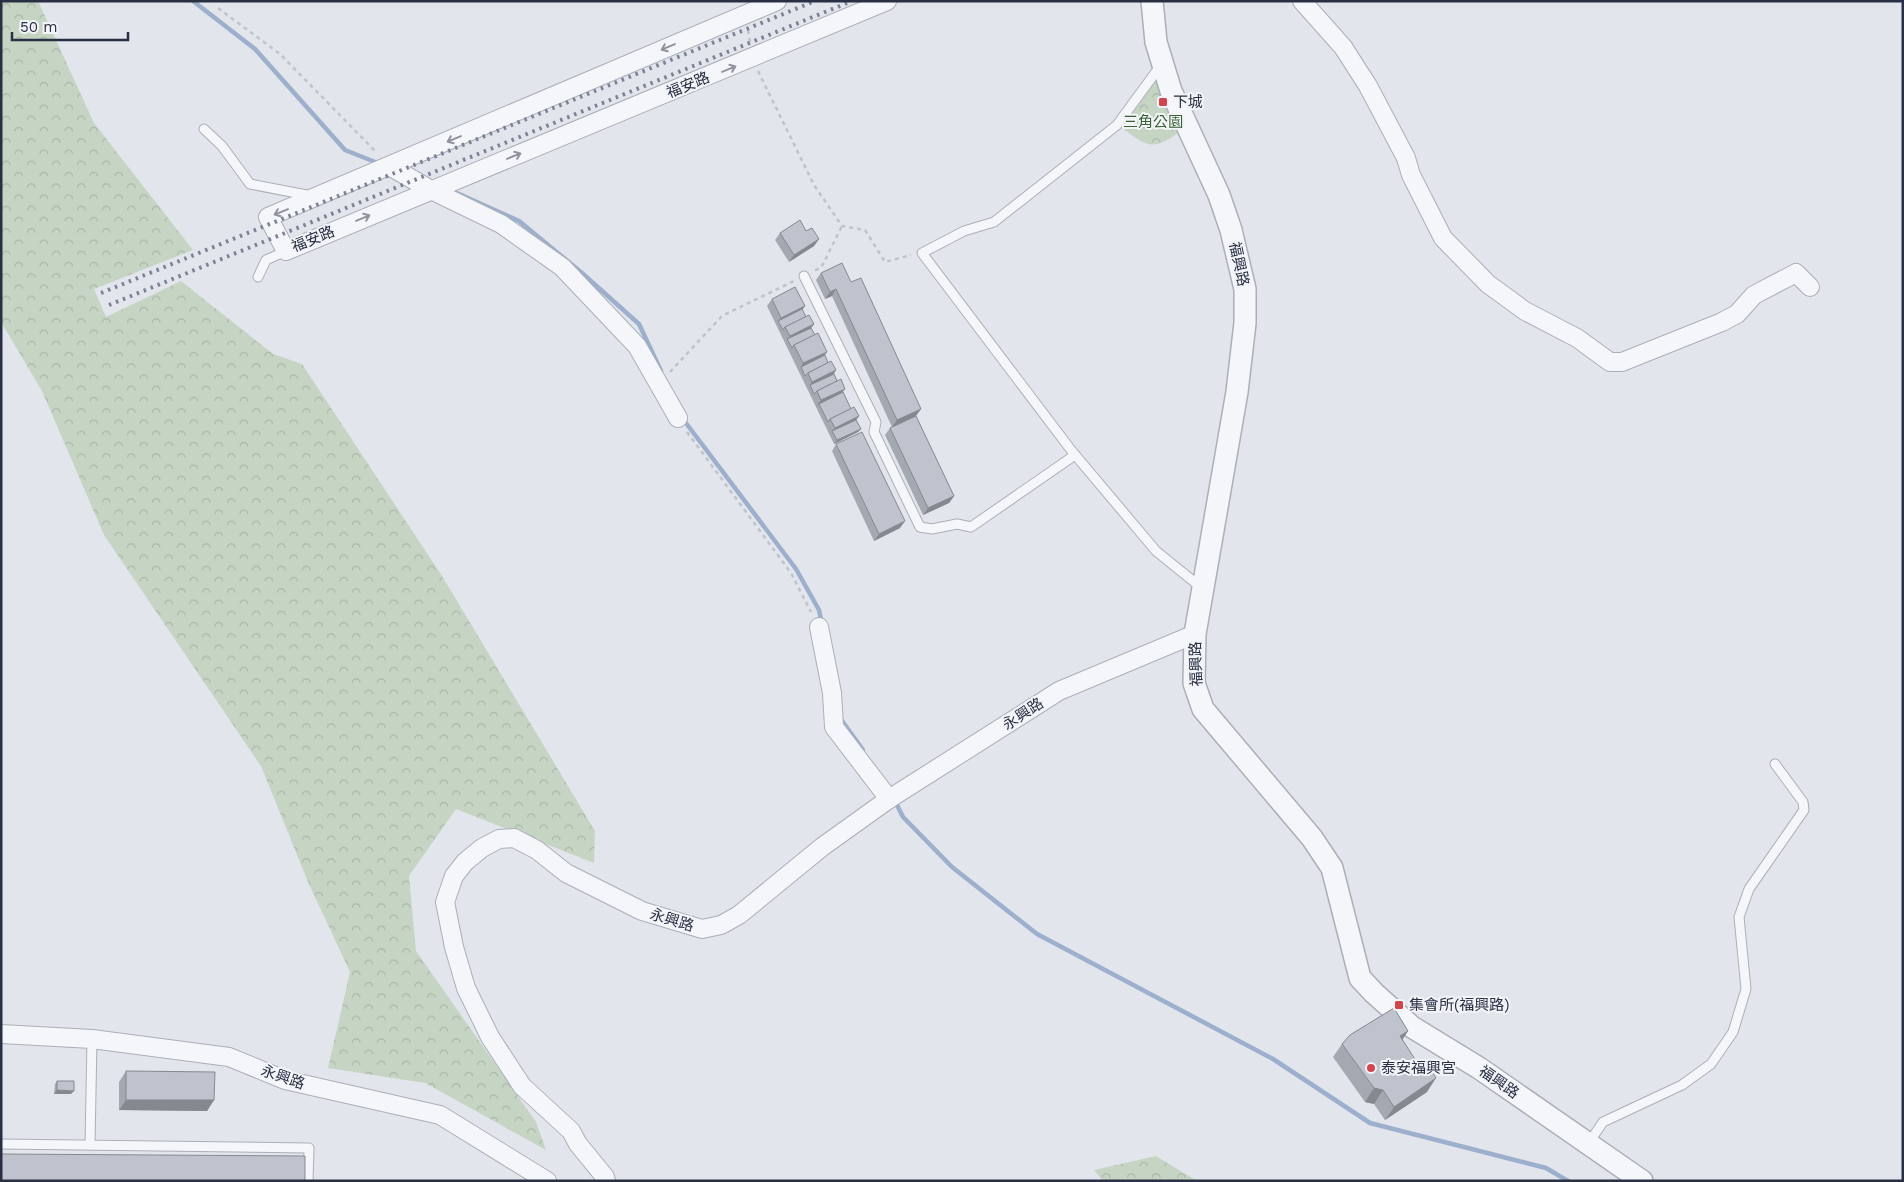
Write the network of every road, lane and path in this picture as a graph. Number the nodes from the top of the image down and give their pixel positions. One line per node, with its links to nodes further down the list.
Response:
1 (777, 1): 6 (street, 福安路)
2 (887, 1): 7 (street, 福安路)
3 (1152, 1): 8 (street, 福興路)
4 (1302, 1): 18 (street)
5 (218, 8): 10 (path)
6 (745, 14): 7 (path); 10 (street, 福安路, one-way to 10)
7 (753, 59): 11 (street, 福安路, one-way to 7); 13 (path)
8 (1162, 63): 15 (lane); 22 (street, 福興路)
9 (204, 129): 12 (lane)
10 (391, 167): 11 (street); 12 (street, 福安路)
11 (432, 190): 14 (street, 福安路, one-way to 11); 19 (street)
12 (318, 197): 14 (street, 福安路, one-way to 14)
13 (842, 226): 15 (path); 16 (path)
14 (286, 251): 17 (lane)
15 (922, 253): 21 (lane)
16 (804, 276): 19 (path); 21 (lane)
17 (258, 277)
18 (1810, 287)
19 (658, 383): 20 (street)
20 (678, 418): 23 (path)
21 (1075, 455): 22 (lane)
22 (1203, 589): 24 (street, 福興路)
23 (819, 627): 26 (street)
24 (1195, 634): 26 (street, 永興路); 30 (street, 福興路)
25 (1775, 764): 30 (lane)
26 (889, 799): 34 (street, 永興路)
27 (1, 1034): 28 (street, 永興路)
28 (92, 1039): 31 (lane); 33 (street, 永興路)
29 (1, 1144): 31 (lane)
30 (1588, 1144): 35 (street, 福興路)
31 (90, 1145): 32 (lane)
32 (308, 1181)
33 (547, 1181)
34 (606, 1181)
35 (1642, 1181)

